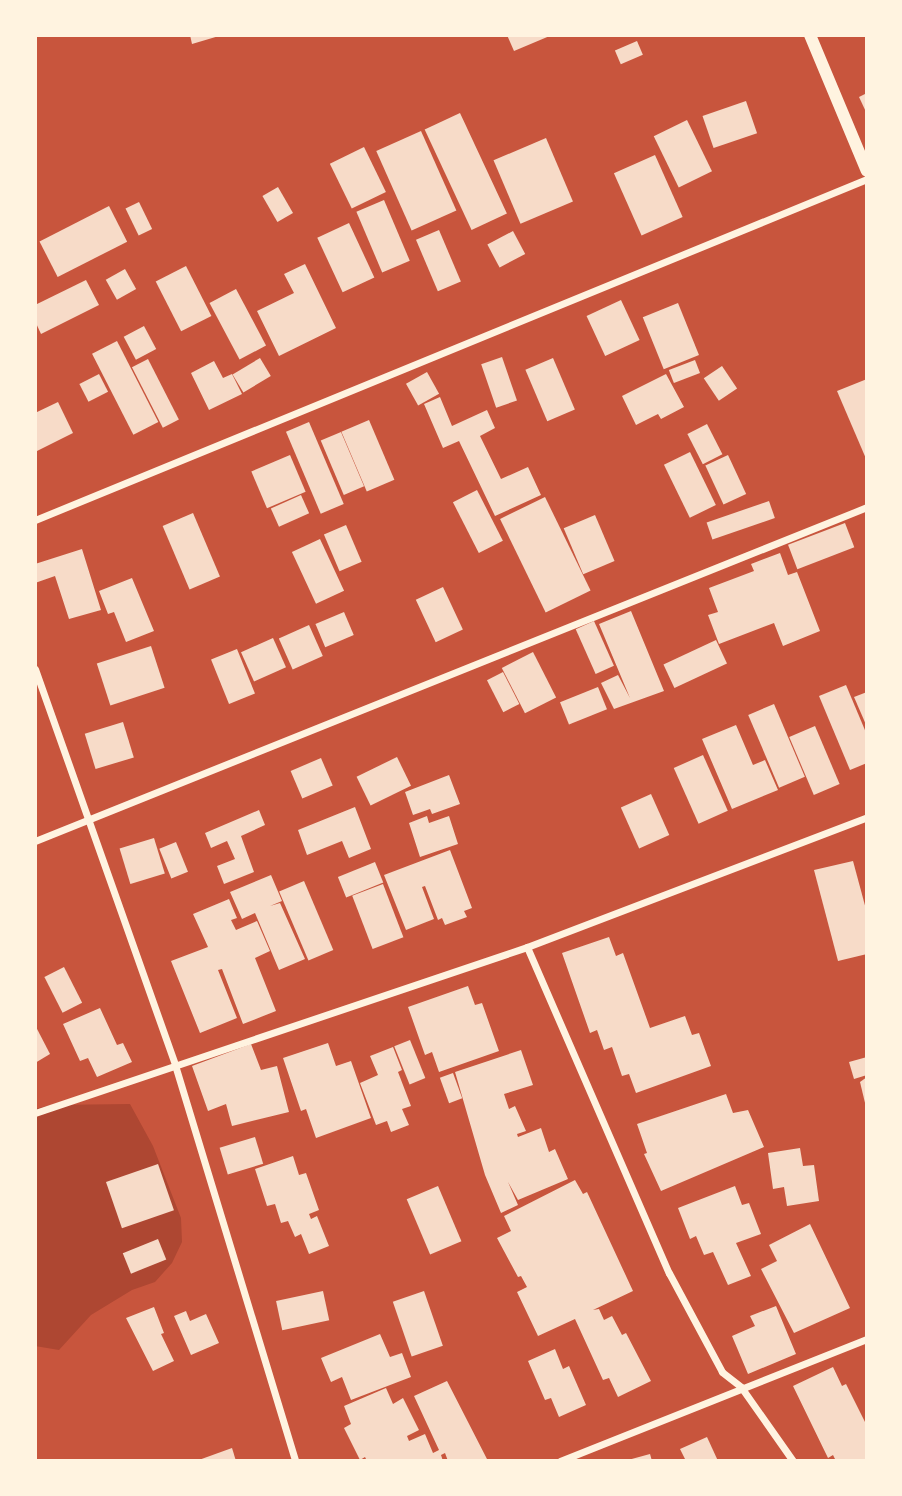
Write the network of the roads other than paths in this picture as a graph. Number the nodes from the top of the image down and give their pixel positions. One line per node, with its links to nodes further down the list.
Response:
1 (810, 35): 2 (street)
2 (867, 171)
3 (867, 179): 5 (street)
4 (867, 507): 8 (street)
5 (35, 520)
6 (35, 669): 8 (street)
7 (867, 817): 10 (street)
8 (89, 820): 9 (street); 11 (street)
9 (35, 841)
10 (527, 947): 11 (street); 14 (street)
11 (175, 1065): 12 (street); 15 (street)
12 (35, 1113)
13 (867, 1339): 14 (street)
14 (741, 1387): 16 (street); 17 (street)
15 (295, 1461)
16 (560, 1461)
17 (793, 1461)

